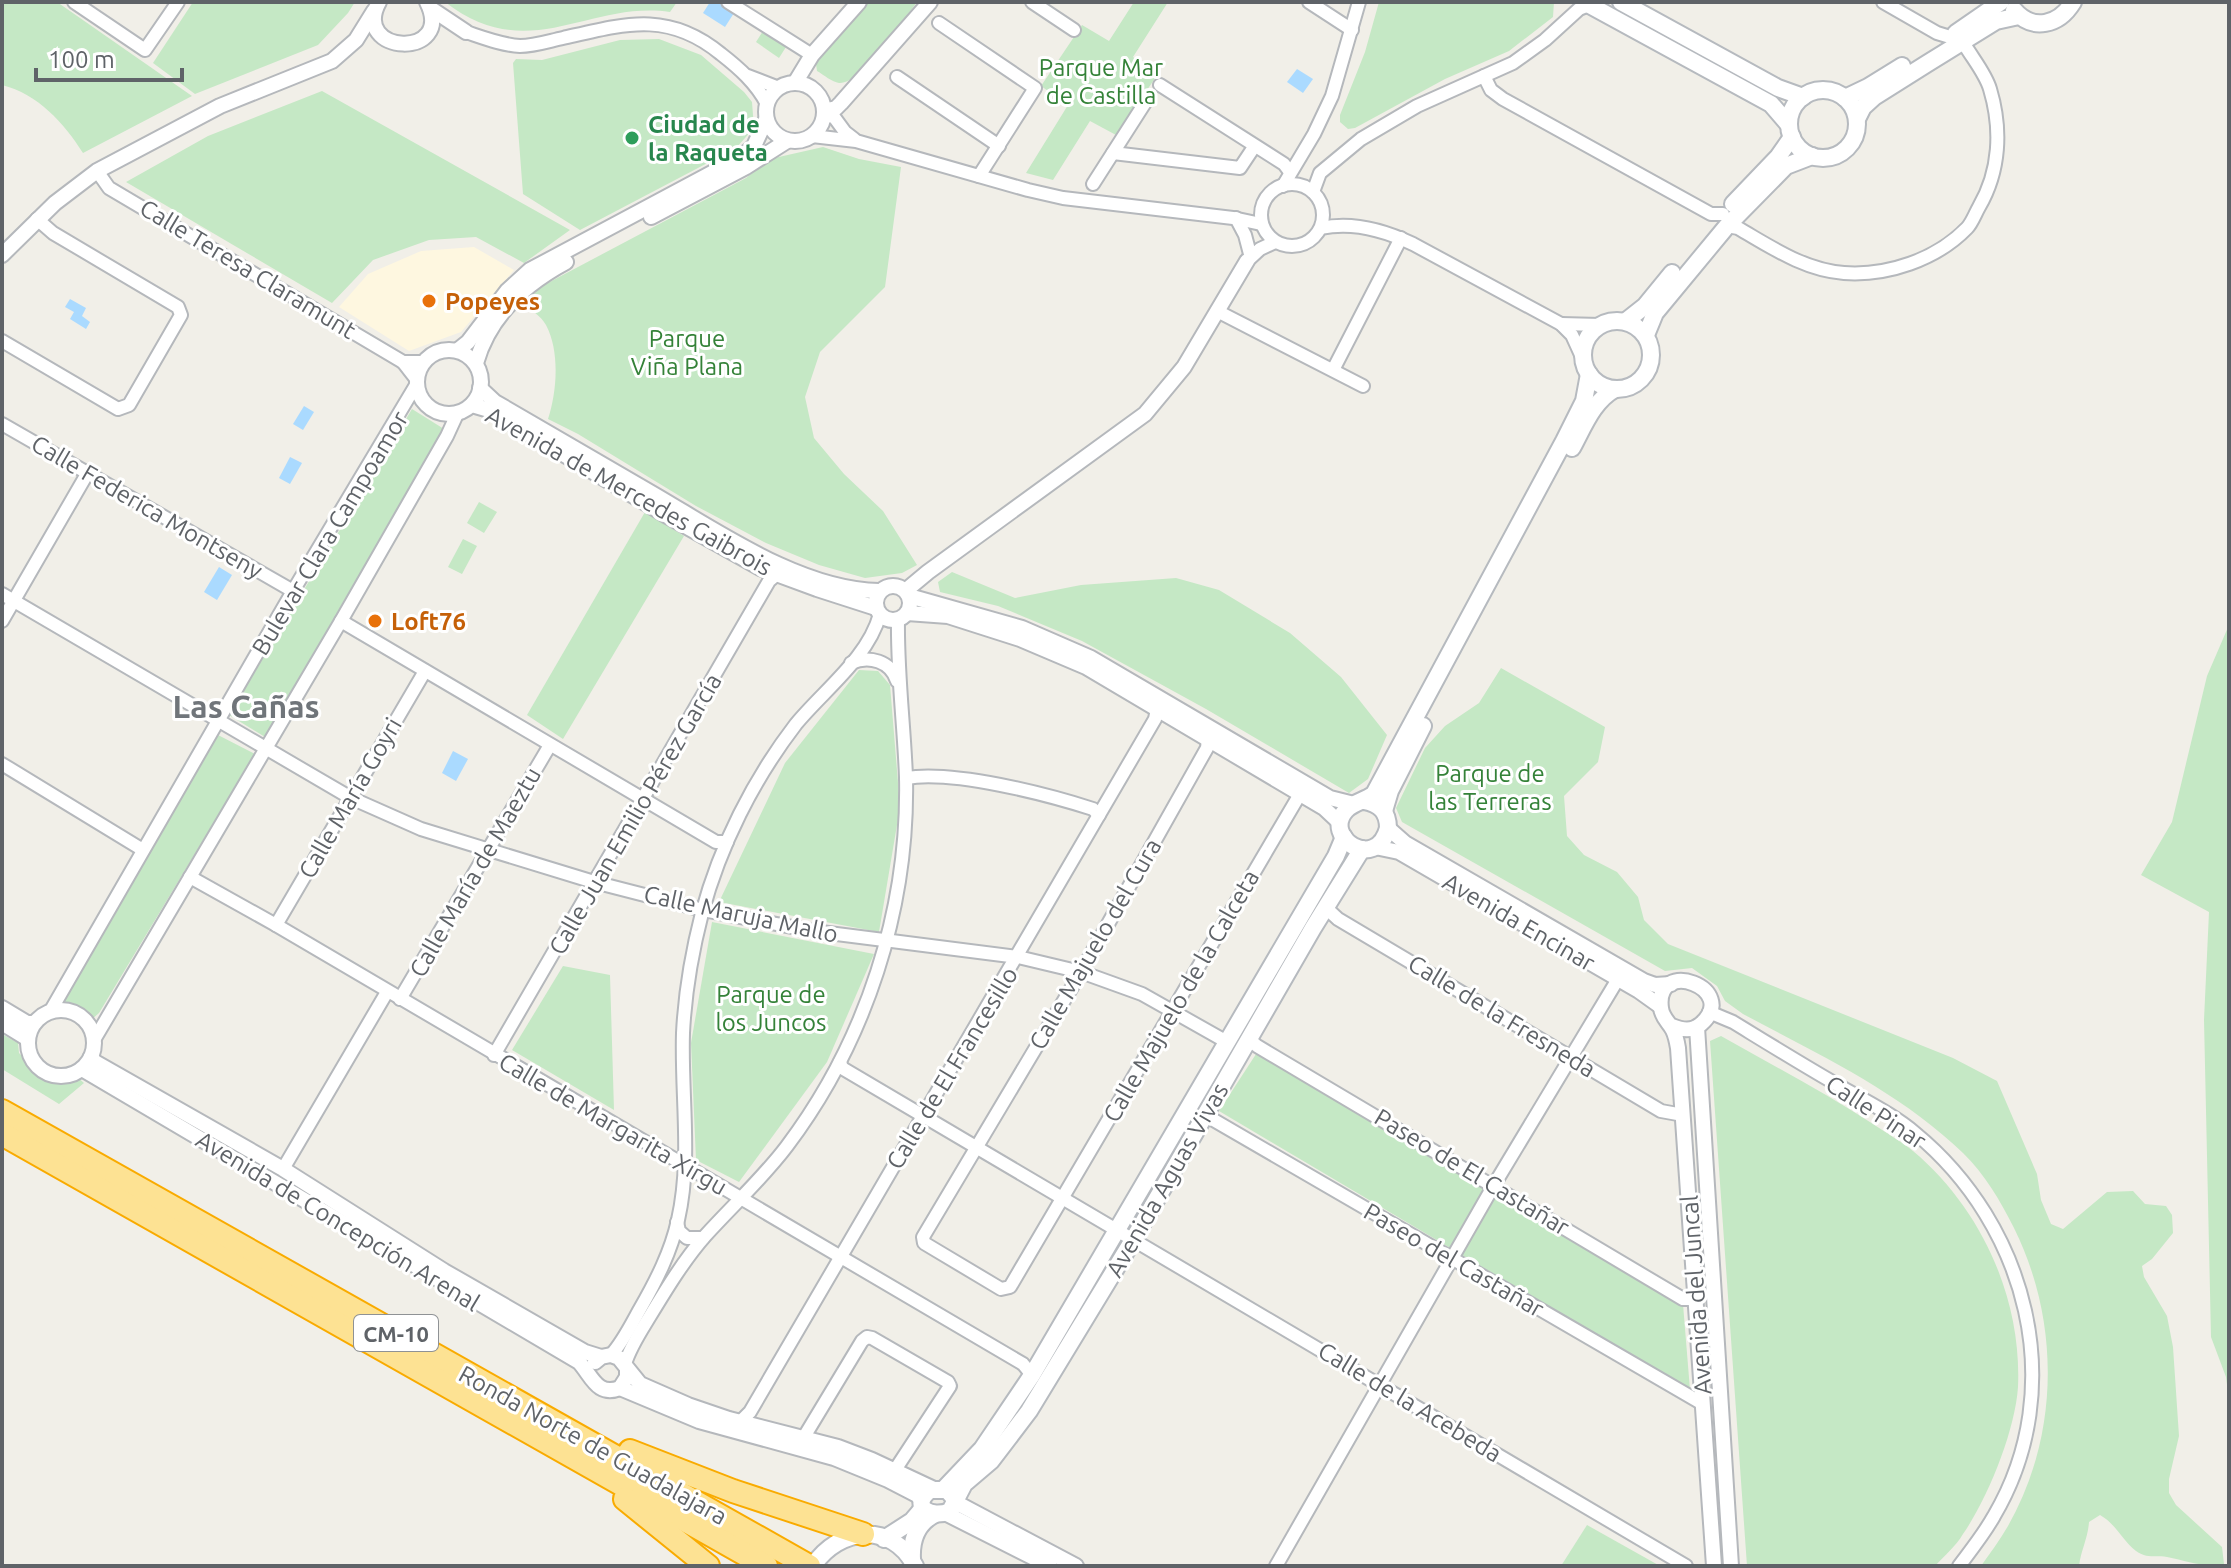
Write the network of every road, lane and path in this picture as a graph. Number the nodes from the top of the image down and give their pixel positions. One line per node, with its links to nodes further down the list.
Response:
1 (74, 2): 2 (street)
2 (178, 2)
3 (728, 2): 25 (street)
4 (859, 2): 25 (street)
5 (930, 2): 36 (street)
6 (1032, 2): 18 (street)
7 (1309, 2): 19 (street)
8 (1359, 2): 19 (street)
9 (1621, 2): 32 (main road)
10 (1883, 2): 23 (street)
11 (2001, 2): 23 (main road)
12 (2073, 2): 16 (main road)
13 (1586, 4): 27 (street); 39 (main road)
14 (428, 5): 20 (street); 21 (street)
15 (377, 6): 22 (street); 24 (street)
16 (2014, 9): 23 (main road)
17 (939, 23): 43 (street)
18 (1074, 30)
19 (1352, 30): 48 (street)
20 (427, 32): 21 (street); 22 (street)
21 (466, 32): 26 (street)
22 (380, 33): 24 (street)
23 (1957, 38): 34 (main road); 37 (main road); 56 (street)
24 (356, 40): 47 (street)
25 (812, 55): 29 (street)
26 (745, 74): 31 (street); 35 (street)
27 (1484, 76): 51 (street); 56 (street)
28 (897, 77): 43 (street)
29 (795, 83): 31 (street); 36 (street)
30 (1160, 85): 44 (street)
31 (779, 88): 35 (street)
32 (1803, 97): 34 (main road); 39 (main road)
33 (1148, 98): 45 (street)
34 (1845, 98): 37 (main road)
35 (767, 104): 38 (street)
36 (824, 113): 40 (street); 42 (street)
37 (1857, 119): 46 (main road)
38 (766, 120): 41 (street); 70 (street)
39 (1791, 131): 46 (main road); 56 (main road)
40 (812, 136): 41 (street); 42 (street)
41 (787, 141): 74 (street)
42 (856, 141): 49 (street)
43 (999, 146): 49 (street)
44 (1254, 147): 45 (street); 48 (street)
45 (1113, 153): 50 (street)
46 (1812, 156): 56 (main road)
47 (97, 171): 55 (street); 72 (street, Calle Teresa Claramunt)
48 (1295, 173): 51 (street); 52 (street)
49 (979, 176): 54 (street)
50 (1093, 184)
51 (1313, 192): 53 (street)
52 (1261, 210): 54 (street); 58 (street)
53 (1323, 212): 57 (street); 59 (street)
54 (1234, 218): 58 (street); 63 (street)
55 (37, 219): 62 (street); 69 (street)
56 (1725, 220): 65 (main road); 68 (main road)
57 (1341, 223): 59 (street); 60 (street)
58 (1262, 226): 61 (street); 63 (street)
59 (1321, 228): 61 (street)
60 (1401, 238): 66 (street); 75 (street)
61 (1275, 242): 63 (street)
62 (2, 255)
63 (1248, 258): 64 (street)
64 (1217, 311): 75 (street); 89 (street)
65 (1626, 321): 67 (main road); 68 (main road)
66 (1561, 324): 67 (street); 71 (street)
67 (1600, 325): 71 (main road)
68 (1646, 335): 80 (main road)
69 (2, 341)
70 (458, 350): 73 (street); 74 (street)
71 (1582, 357): 76 (main road)
72 (403, 362): 73 (street); 77 (street, Calle Teresa Claramunt)
73 (425, 362): 77 (street)
74 (476, 363): 79 (street)
75 (1333, 370): 78 (street)
76 (1589, 374): 80 (main road); 85 (main road)
77 (417, 383): 82 (street); 87 (street, Bulevar Clara Campoamor)
78 (1363, 386)
79 (480, 388): 81 (street); 88 (street, Avenida de Mercedes Gaibrois)
80 (1615, 389): 85 (main road)
81 (472, 405): 82 (street); 86 (street, Avenida de Mercedes Gaibrois)
82 (458, 412): 94 (street, Bulevar Clara Campoamor)
83 (2, 424): 84 (street, Calle Federica Montseny)
84 (87, 474): 87 (street, Calle Federica Montseny); 90 (street)
85 (1527, 519): 101 (main road)
86 (776, 575): 91 (street, Avenida de Mercedes Gaibrois); 108 (street, Calle Juan Emilio Pérez García)
87 (293, 591): 99 (street, Bulevar Clara Campoamor)
88 (879, 591): 89 (street); 91 (street)
89 (905, 592): 92 (street); 109 (street)
90 (8, 598): 93 (street); 99 (street, Calle Maruja Mallo)
91 (878, 611): 92 (street); 95 (street)
92 (902, 616): 97 (street); 98 (street)
93 (2, 621)
94 (341, 621): 96 (street); 103 (street, Bulevar Clara Campoamor)
95 (851, 663): 97 (street); 114 (street)
96 (425, 671): 102 (street); 107 (street, Calle María Goyri)
97 (900, 691): 105 (street)
98 (1157, 709): 100 (street); 111 (street, Calle de El Francesillo)
99 (219, 722): 103 (street, Calle Maruja Mallo); 116 (street, Bulevar Clara Campoamor)
100 (1208, 739): 106 (street); 125 (street, Calle Majuelo del Cura)
101 (1409, 739): 109 (main road); 110 (main road)
102 (550, 745): 108 (street); 117 (street, Calle María de Maeztu)
103 (265, 748): 107 (street, Calle Maruja Mallo); 118 (street, Bulevar Clara Campoamor)
104 (2, 764): 116 (street)
105 (906, 778): 111 (street); 123 (street)
106 (1300, 794): 113 (street); 132 (street, Calle Majuelo de la Calceta)
107 (351, 798): 117 (street, Calle Maruja Mallo); 122 (street, Calle María Goyri)
108 (643, 800): 114 (street); 119 (street, Calle Juan Emilio Pérez García)
109 (1359, 803): 110 (main road); 113 (main road)
110 (1384, 811): 112 (main road)
111 (1099, 815): 124 (street, Calle de El Francesillo)
112 (1388, 828): 115 (main road); 127 (street, Avenida Encinar)
113 (1342, 830): 115 (main road); 142 (main road, Avenida Aguas Vivas)
114 (727, 842): 121 (street)
115 (1369, 848): 120 (main road, Avenida Aguas Vivas); 126 (street, Avenida Encinar)
116 (143, 850): 133 (street, Bulevar Clara Campoamor)
117 (488, 850): 119 (street, Calle Maruja Mallo); 129 (street, Calle María de Maeztu)
118 (190, 877): 122 (street, Calle de Margarita Xirgu); 141 (street, Bulevar Clara Campoamor)
119 (594, 882): 121 (street, Calle Maruja Mallo); 143 (street, Calle Juan Emilio Pérez García)
120 (1325, 907): 140 (main road, Avenida Aguas Vivas); 144 (street, Calle de la Fresneda)
121 (703, 910): 123 (street, Calle Maruja Mallo); 153 (street)
122 (276, 925): 128 (street, Calle de Margarita Xirgu)
123 (887, 941): 124 (street, Calle Maruja Mallo); 145 (street)
124 (1018, 957): 125 (street, Calle Maruja Mallo); 150 (street, Calle de El Francesillo)
125 (1081, 972): 132 (street, Calle Maruja Mallo); 152 (street, Calle Majuelo del Cura)
126 (1618, 979): 130 (street, Avenida Encinar); 144 (street)
127 (1671, 984): 130 (street); 134 (street)
128 (387, 992): 129 (street, Calle de Margarita Xirgu); 154 (street)
129 (400, 999): 143 (street, Calle de Margarita Xirgu)
130 (1660, 1006): 137 (street)
131 (2, 1008): 136 (street)
132 (1173, 1011): 142 (street, Calle Maruja Mallo); 156 (street, Calle Majuelo de la Calceta)
133 (50, 1012): 136 (street); 141 (street)
134 (1709, 1012): 138 (street); 189 (street, Calle Pinar)
135 (2, 1023): 139 (street)
136 (34, 1023): 139 (street)
137 (1672, 1026): 138 (street); 149 (street, Avenida del Juncal)
138 (1697, 1027): 188 (street, Avenida del Juncal)
139 (28, 1039): 146 (street)
140 (1249, 1039): 148 (main road, Avenida Aguas Vivas); 155 (street, Paseo de El Castañar)
141 (94, 1040): 146 (street)
142 (1227, 1042): 159 (main road, Avenida Aguas Vivas)
143 (494, 1055): 153 (street, Calle de Margarita Xirgu)
144 (1570, 1056): 149 (street, Calle de la Fresneda); 155 (street)
145 (840, 1062): 150 (street, Calle de la Acebeda); 157 (street)
146 (86, 1063): 154 (street, Avenida de Concepción Arenal); 168 (street, Avenida de Concepción Arenal)
147 (2, 1111): 170 (highway, Ronda Norte de Guadalajara / CM-10)
148 (1205, 1115): 161 (main road, Avenida Aguas Vivas); 163 (street, Paseo del Castañar)
149 (1683, 1115): 164 (street, Avenida del Juncal)
150 (923, 1116): 152 (street, Calle de la Acebeda); 162 (street, Calle de El Francesillo)
151 (2, 1134): 169 (highway, Ronda Norte de Guadalajara / CM-10)
152 (975, 1147): 156 (street, Calle de la Acebeda); 156 (street, Calle Majuelo del Cura)
153 (686, 1166): 157 (street, Calle de Margarita Xirgu); 158 (street)
154 (283, 1169): 165 (street, Avenida de Concepción Arenal)
155 (1494, 1185): 163 (street); 164 (street, Paseo de El Castañar)
156 (1062, 1198): 159 (street, Calle de la Acebeda)
157 (741, 1199): 160 (street); 162 (street, Calle de Margarita Xirgu)
158 (677, 1222): 160 (street); 165 (street)
159 (1118, 1231): 161 (street, Calle de la Acebeda); 167 (main road, Avenida Aguas Vivas)
160 (703, 1238): 166 (street)
161 (1133, 1240): 171 (street, Calle de la Acebeda); 177 (main road, Avenida Aguas Vivas)
162 (840, 1258): 167 (street, Calle de Margarita Xirgu); 174 (street, Calle de El Francesillo)
163 (1453, 1259): 171 (street); 173 (street, Paseo del Castañar)
164 (1696, 1299): 173 (street, Avenida del Juncal)
165 (606, 1356): 166 (street); 168 (street)
166 (626, 1367): 172 (street); 174 (street)
167 (1032, 1375): 177 (main road, Avenida Aguas Vivas)
168 (592, 1377): 172 (street)
169 (439, 1381): 181 (highway, CM-10); 182 (highway, Ronda Norte de Guadalajara / CM-10)
170 (484, 1383): 178 (highway, CM-10); 179 (highway, Ronda Norte de Guadalajara / CM-10)
171 (1379, 1384): 185 (street); 186 (street, Calle de la Acebeda)
172 (620, 1388): 177 (street)
173 (1703, 1404): 187 (street, Avenida del Juncal)
174 (740, 1422): 175 (street)
175 (804, 1437): 176 (street); 176 (street)
176 (895, 1470): 177 (street)
177 (939, 1502): 178 (main road, Avenida Aguas Vivas); 180 (main road, Avenida Aguas Vivas); 183 (street); 184 (street)
178 (873, 1536): 179 (main road, CM-10); 180 (main road, CM-10)
179 (804, 1562)
180 (914, 1563)
181 (708, 1566)
182 (766, 1566)
183 (1050, 1566)
184 (1076, 1566)
185 (1276, 1566)
186 (1686, 1566)
187 (1714, 1566)
188 (1731, 1566)
189 (1959, 1566)

